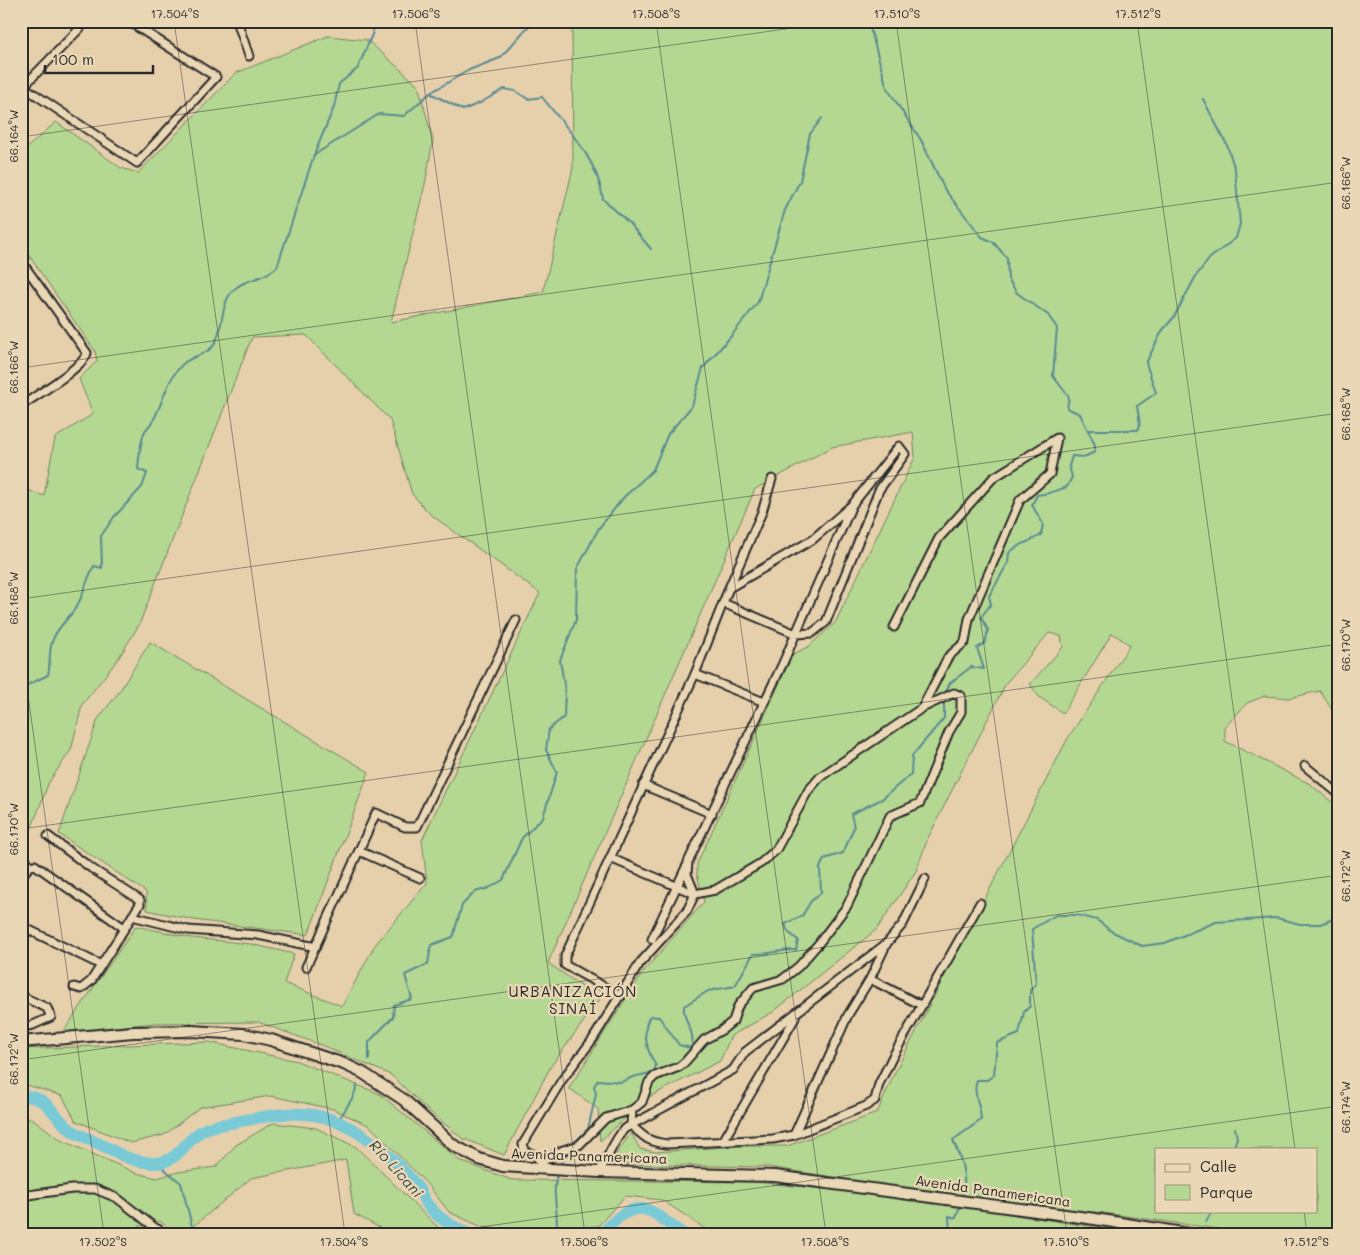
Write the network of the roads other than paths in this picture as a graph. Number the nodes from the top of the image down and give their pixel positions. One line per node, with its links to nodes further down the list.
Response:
1 (87, 21): 5 (street)
2 (128, 21): 5 (street)
3 (237, 21): 4 (street)
4 (249, 56)
5 (22, 86)
6 (21, 261): 7 (street)
7 (21, 406)
8 (772, 479): 10 (street)
9 (852, 505): 10 (street); 14 (street); 14 (street)
10 (729, 588): 11 (street)
11 (723, 603): 14 (street); 15 (street)
12 (516, 620): 25 (street)
13 (894, 627): 17 (street)
14 (796, 634): 16 (street)
15 (695, 674): 16 (street); 19 (street)
16 (764, 702): 22 (street)
17 (922, 708): 34 (street); 52 (street)
18 (1305, 766): 20 (street)
19 (643, 785): 22 (street); 27 (street)
20 (1339, 794)
21 (21, 801): 23 (street)
22 (712, 814): 28 (street)
23 (21, 819)
24 (48, 836): 36 (street)
25 (360, 851): 31 (street); 41 (street)
26 (21, 852): 29 (street)
27 (610, 858): 33 (street); 47 (street)
28 (688, 862): 33 (street); 34 (street)
29 (30, 866): 30 (street); 38 (street)
30 (21, 876)
31 (420, 878)
32 (925, 878): 40 (street)
33 (677, 886): 34 (street); 39 (street)
34 (695, 894): 47 (street)
35 (980, 903): 48 (street)
36 (132, 916): 38 (street); 41 (street)
37 (21, 926): 42 (street)
38 (124, 928): 42 (street)
39 (652, 939)
40 (887, 943): 44 (street); 49 (street)
41 (316, 947): 43 (street)
42 (102, 965): 45 (street)
43 (306, 967)
44 (870, 979): 48 (street); 54 (street)
45 (74, 987)
46 (21, 996): 50 (street)
47 (620, 996): 56 (street)
48 (921, 1005): 54 (street)
49 (797, 1014): 53 (street); 55 (street)
50 (21, 1027)
51 (21, 1042): 56 (main road, Avenida Panamericana)
52 (632, 1110): 53 (street); 56 (street)
53 (631, 1125): 55 (street); 57 (street)
54 (794, 1135): 55 (street)
55 (723, 1141)
56 (540, 1167): 57 (main road, Avenida Panamericana)
57 (599, 1172): 61 (main road, Avenida Panamericana)
58 (21, 1196): 59 (street)
59 (160, 1231): 60 (street)
60 (141, 1234)
61 (1188, 1234)

